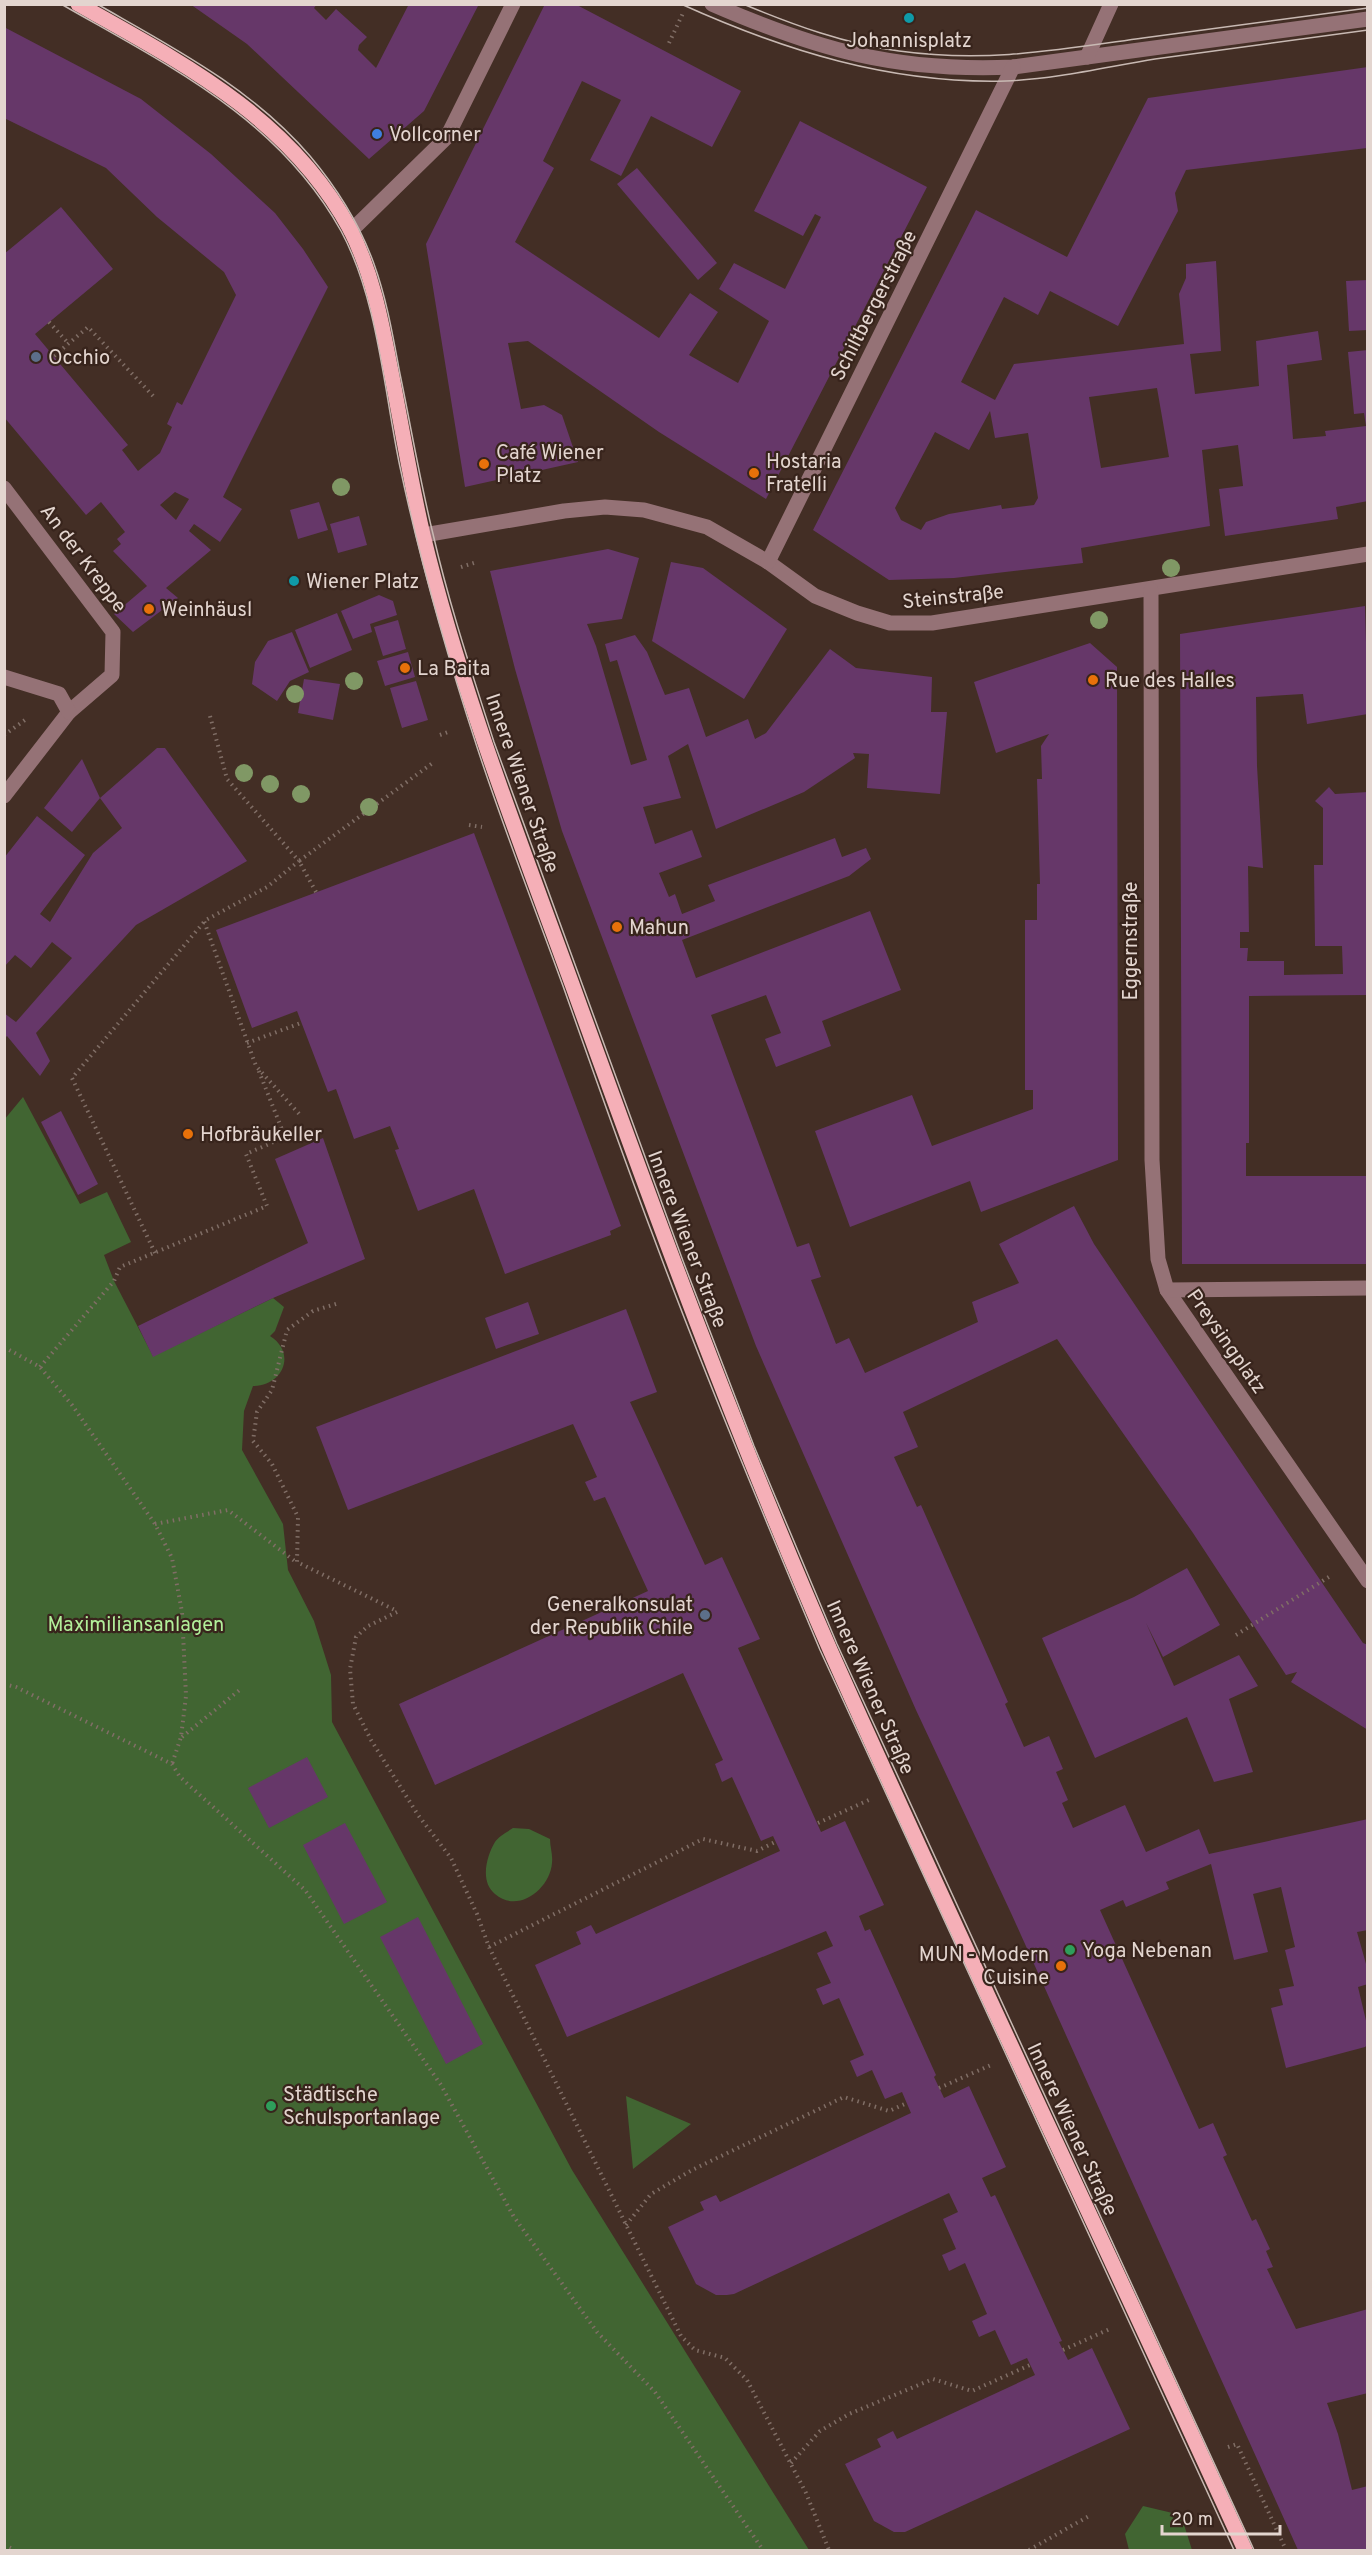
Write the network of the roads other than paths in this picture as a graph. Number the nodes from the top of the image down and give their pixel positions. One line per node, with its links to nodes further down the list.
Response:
1 (78, 4): 8 (main road, Innere Wiener Straße)
2 (513, 4): 8 (street)
3 (712, 4): 7 (street)
4 (1111, 4): 6 (street)
5 (1368, 19): 6 (street)
6 (1088, 57): 7 (street)
7 (1013, 67): 12 (street, Schiltbergerstraße)
8 (350, 230): 10 (main road, Innere Wiener Straße)
9 (4, 488): 15 (street, An der Kreppe)
10 (423, 535): 12 (street, Steinstraße); 20 (main road, Innere Wiener Straße)
11 (1368, 554): 13 (street, Steinstraße)
12 (768, 562): 13 (street, Steinstraße)
13 (1151, 590): 18 (street, Eggernstraße)
14 (4, 677): 15 (street)
15 (69, 712): 16 (street, An der Kreppe)
16 (4, 796)
17 (1368, 1288): 18 (street, Preysingplatz)
18 (1167, 1290): 19 (street, Preysingplatz)
19 (1368, 1581)
20 (1245, 2550)

